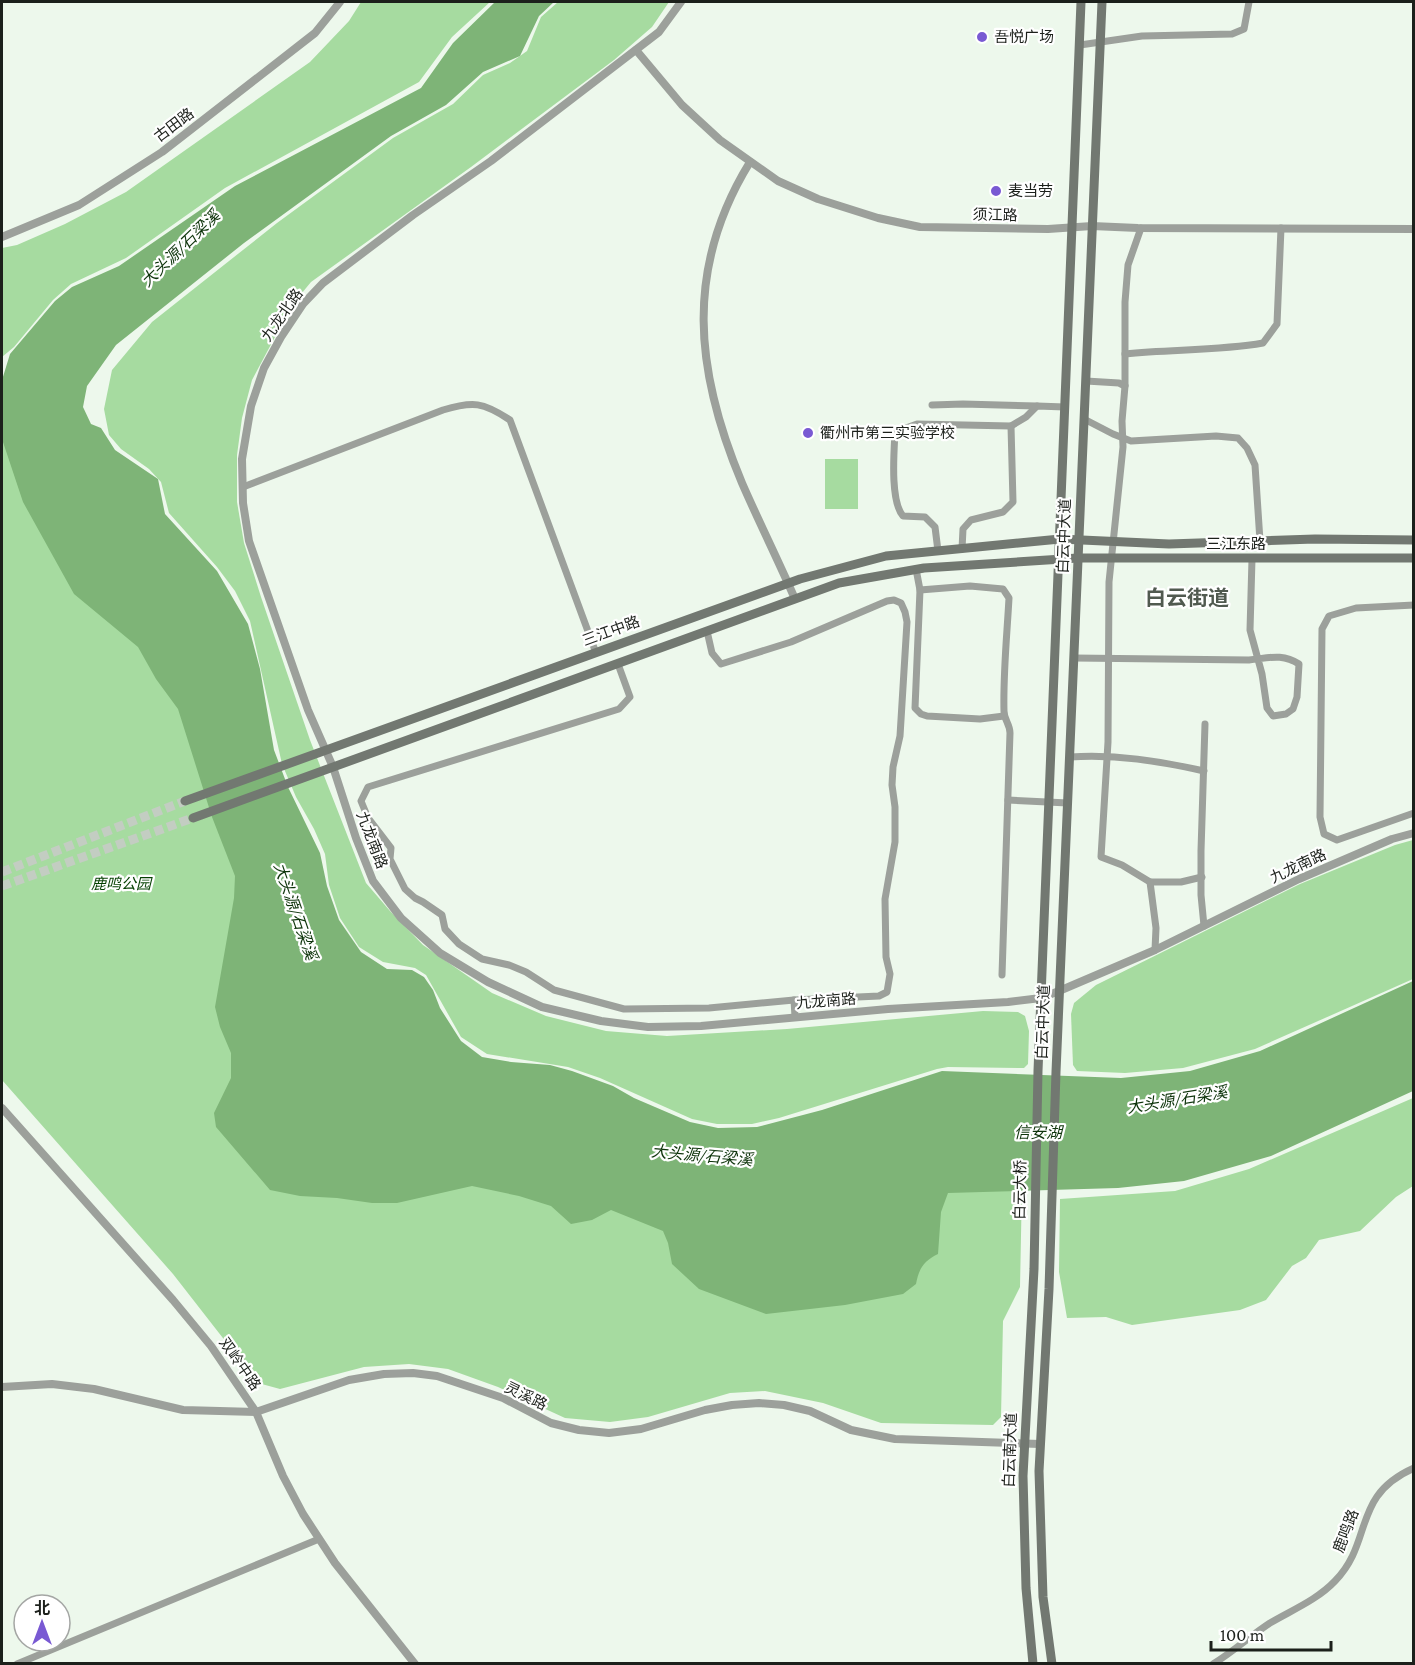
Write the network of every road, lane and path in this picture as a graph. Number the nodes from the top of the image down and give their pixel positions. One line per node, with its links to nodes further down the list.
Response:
1 (340, 2): 15 (street, 古田路)
2 (681, 2): 8 (street, 九龙北路)
3 (1081, 2): 7 (main road, 白云中大道)
4 (1102, 2): 6 (main road, 白云中大道)
5 (1249, 2): 6 (street)
6 (1100, 42): 7 (street); 10 (main road, 白云中大道)
7 (1080, 45): 11 (main road, 白云中大道)
8 (636, 50): 9 (street, 须江路); 25 (street, 九龙北路)
9 (750, 162): 11 (street, 须江路); 39 (street)
10 (1092, 226): 11 (street, 须江路); 12 (street, 须江路); 17 (main road, 白云中大道)
11 (1072, 227): 21 (main road, 白云中大道)
12 (1141, 228): 13 (street, 须江路); 16 (street)
13 (1281, 228): 14 (street, 须江路); 16 (street)
14 (1413, 228)
15 (2, 237)
16 (1125, 354): 18 (street)
17 (1086, 381): 18 (street); 22 (main road, 白云中大道)
18 (1125, 386): 24 (street)
19 (932, 405): 20 (street)
20 (1037, 406): 21 (street); 23 (street)
21 (1065, 407): 26 (main road, 白云中大道)
22 (1084, 419): 24 (street); 27 (main road, 白云中大道)
23 (1011, 426): 31 (street); 32 (street)
24 (1123, 438): 29 (street); 30 (street)
25 (243, 487): 44 (street); 51 (street, 九龙北路)
26 (1060, 539): 27 (main road, 三江东路); 31 (main road, 三江中路); 37 (main road, 白云中大道)
27 (1079, 539): 29 (main road, 三江东路); 33 (main road, 白云中大道)
28 (1413, 540): 30 (main road, 三江东路)
29 (1113, 541): 30 (main road, 三江东路); 34 (street)
30 (1260, 541)
31 (962, 549): 32 (main road, 三江中路)
32 (938, 551): 39 (main road, 三江中路)
33 (1078, 558): 34 (main road, 三江东路); 37 (main road, 三江东路); 45 (main road, 白云中大道)
34 (1112, 558): 36 (main road, 三江东路); 46 (street)
35 (1413, 558): 36 (main road, 三江东路)
36 (1252, 559): 47 (street)
37 (1059, 560): 38 (main road); 58 (main road, 白云中大道)
38 (916, 569): 40 (street); 41 (main road)
39 (788, 583): 41 (street); 44 (main road, 三江中路)
40 (920, 590): 49 (street); 49 (street)
41 (795, 599): 43 (main road)
42 (1413, 605): 60 (street)
43 (707, 631): 48 (main road); 70 (street)
44 (596, 652): 51 (main road, 三江中路)
45 (1074, 658): 46 (street); 53 (main road, 白云中大道)
46 (1109, 659): 47 (street); 52 (street)
47 (1256, 659): 47 (street)
48 (618, 664): 54 (main road); 70 (street)
49 (1004, 716): 56 (street)
50 (1205, 724): 55 (street)
51 (326, 751): 54 (street, 九龙北路); 57 (main road, 三江中路)
52 (1107, 755): 53 (street); 55 (street); 64 (street)
53 (1070, 757): 59 (main road, 白云中大道)
54 (333, 767): 61 (main road); 71 (street, 九龙南路)
55 (1204, 771): 63 (street)
56 (1008, 800): 58 (street); 67 (street)
57 (185, 801)
58 (1049, 802): 59 (street); 69 (main road, 白云中大道)
59 (1068, 802): 68 (main road, 白云中大道)
60 (1413, 813)
61 (193, 818)
62 (1413, 833): 65 (street, 九龙南路)
63 (1202, 877): 64 (street); 65 (street)
64 (1150, 882): 66 (street)
65 (1204, 926): 66 (street, 九龙南路)
66 (1155, 950): 68 (street, 九龙南路)
67 (1002, 975)
68 (1059, 991): 69 (street, 九龙南路); 73 (main road, 白云中大道)
69 (1041, 998): 71 (street, 九龙南路); 72 (main road, 白云中大道)
70 (794, 1000): 71 (street)
71 (795, 1017)
72 (1038, 1071): 75 (main road, 白云大桥)
73 (1056, 1072): 76 (main road, 白云大桥)
74 (2, 1108): 78 (street, 双岭中路)
75 (1034, 1238): 79 (main road, 白云南大道)
76 (1050, 1238): 80 (main road, 白云南大道)
77 (2, 1387): 78 (street, 灵溪路)
78 (256, 1412): 79 (street, 灵溪路); 82 (street, 双岭中路)
79 (1025, 1444): 80 (street, 灵溪路); 85 (main road, 白云南大道)
80 (1040, 1444): 86 (main road, 白云南大道)
81 (1413, 1468): 87 (street, 鹿鸣路)
82 (319, 1539): 83 (street); 84 (street, 双岭中路)
83 (17, 1664)
84 (415, 1664)
85 (1033, 1664)
86 (1052, 1664)
87 (1213, 1664)

